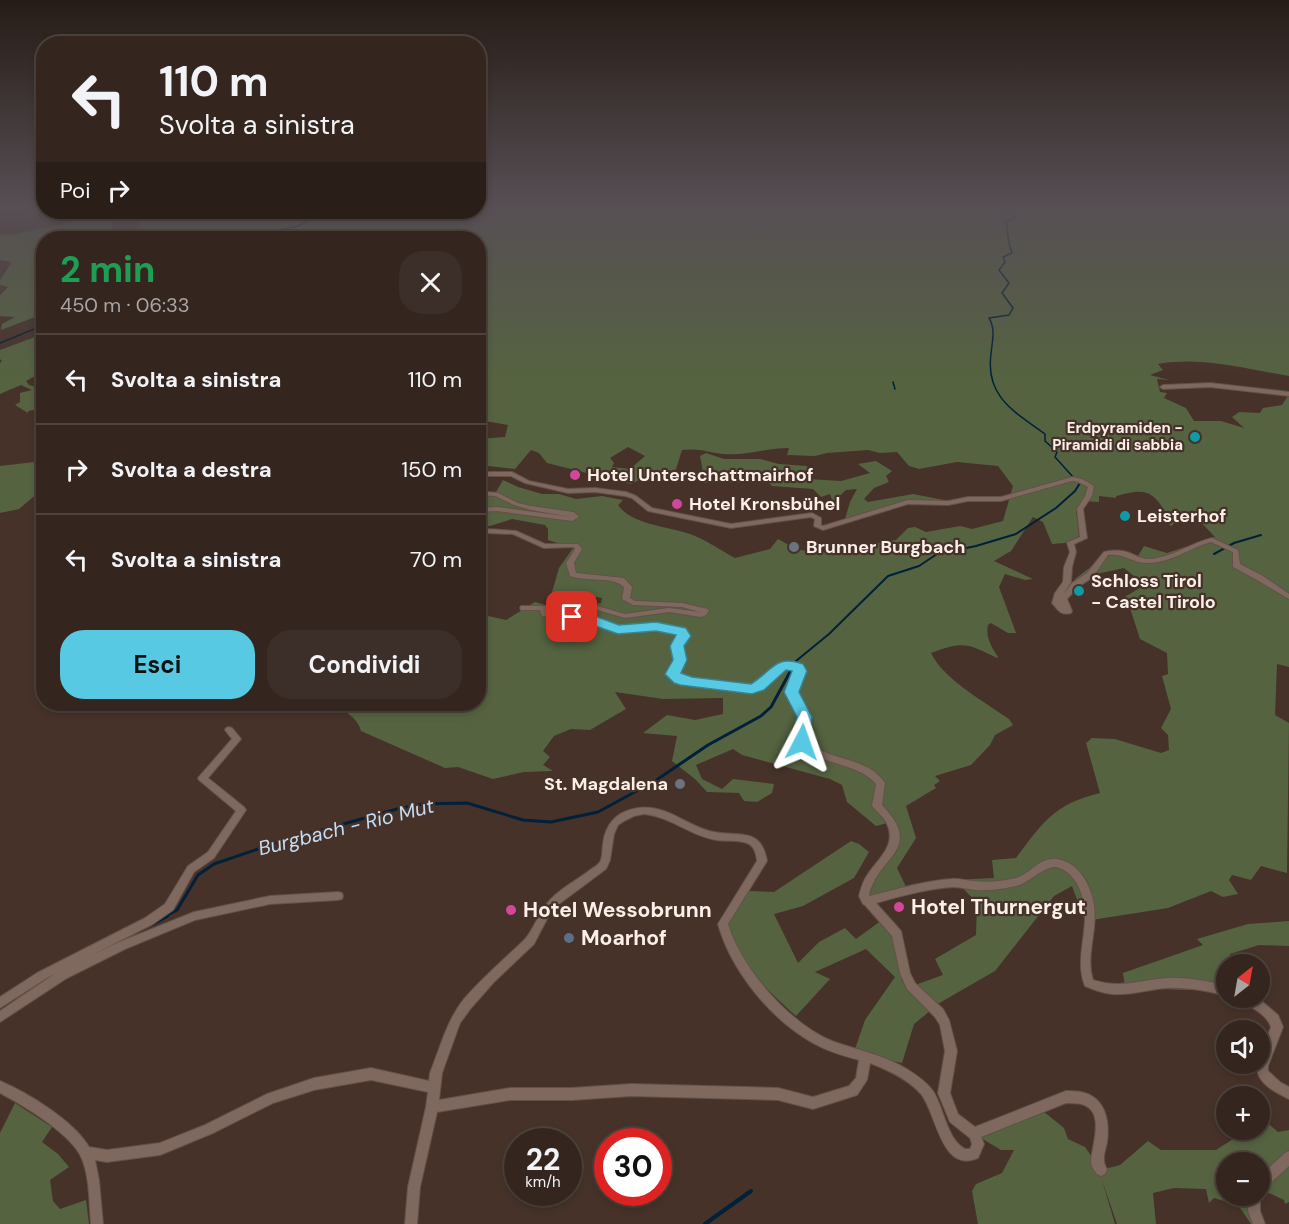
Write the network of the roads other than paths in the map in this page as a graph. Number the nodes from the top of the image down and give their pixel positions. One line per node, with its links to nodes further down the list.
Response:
1 (1163, 387): 2 (street)
2 (1289, 394)
3 (486, 474): 7 (street)
4 (486, 493): 5 (street)
5 (486, 510)
6 (486, 531): 9 (street)
7 (1289, 597)
8 (524, 608): 9 (street)
9 (546, 608): 12 (street)
10 (229, 730): 14 (street)
11 (338, 896): 16 (street)
12 (867, 901): 13 (street); 22 (street)
13 (1216, 989)
14 (0, 1003)
15 (1261, 1008): 20 (street)
16 (0, 1017)
17 (865, 1057): 19 (street); 21 (street); 22 (street)
18 (0, 1087): 23 (street)
19 (434, 1088): 21 (street); 23 (street)
20 (1289, 1093)
21 (432, 1107): 29 (street)
22 (974, 1134): 25 (street)
23 (87, 1153): 28 (street)
24 (1289, 1157): 26 (street)
25 (1101, 1170)
26 (1270, 1175)
27 (1254, 1206): 30 (street)
28 (97, 1224)
29 (411, 1224)
30 (1259, 1224)

